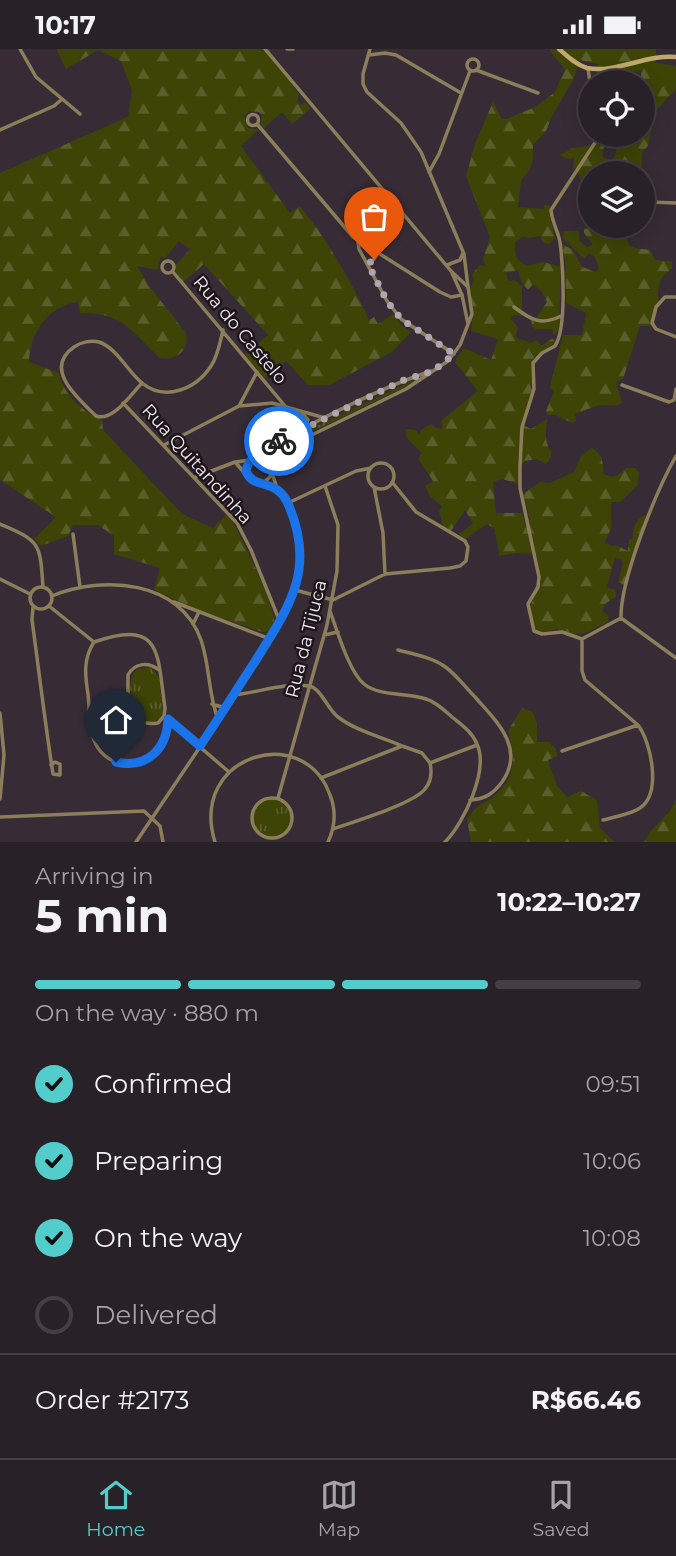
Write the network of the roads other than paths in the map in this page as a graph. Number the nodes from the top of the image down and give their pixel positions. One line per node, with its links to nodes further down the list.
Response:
1 (20, 49): 12 (street)
2 (265, 49): 26 (street)
3 (287, 49): 4 (street)
4 (293, 49)
5 (370, 49): 7 (street)
6 (559, 49): 9 (main road)
7 (368, 55): 10 (street); 17 (street)
8 (676, 57): 9 (main road)
9 (588, 68)
10 (461, 93): 11 (street); 17 (street)
11 (538, 93)
12 (61, 100): 13 (street); 15 (street)
13 (80, 114)
14 (257, 124): 20 (street)
15 (0, 130)
16 (592, 147): 36 (street)
17 (429, 172): 21 (street)
18 (655, 202): 19 (street)
19 (676, 203)
20 (358, 242): 22 (street); 24 (street)
21 (463, 251): 23 (street); 25 (street)
22 (376, 254): 24 (street); 33 (street)
23 (460, 260): 25 (street); 26 (street)
24 (368, 264): 40 (street)
25 (466, 264): 29 (street)
26 (447, 265): 27 (street)
27 (451, 271): 29 (street); 30 (street)
28 (173, 272): 38 (street, Rua do Castelo)
29 (468, 287): 30 (street); 31 (street)
30 (460, 289): 32 (street); 33 (street)
31 (470, 294): 32 (street); 37 (street)
32 (463, 295): 33 (street); 37 (street)
33 (448, 296)
34 (676, 297): 39 (street)
35 (514, 307): 36 (street)
36 (561, 316): 90 (street)
37 (468, 324): 40 (street)
38 (223, 330): 42 (street, Rua do Castelo); 43 (street)
39 (676, 337)
40 (454, 354): 41 (street)
41 (433, 371): 50 (street); 56 (street)
42 (257, 372): 47 (street); 48 (street, Rua do Castelo)
43 (142, 383): 46 (street); 46 (street)
44 (622, 385): 45 (street)
45 (676, 390)
46 (123, 403): 52 (street, Rua Quitandinha)
47 (239, 406): 48 (street); 52 (street)
48 (285, 406): 49 (street)
49 (301, 411): 50 (street); 51 (street)
50 (325, 418): 51 (street)
51 (302, 429): 54 (street)
52 (164, 445): 60 (street, Rua Quitandinha)
53 (676, 456): 84 (street)
54 (253, 458): 55 (street); 56 (street); 59 (street)
55 (235, 462): 59 (street); 60 (street)
56 (272, 467): 58 (street)
57 (371, 468): 61 (street); 63 (street); 64 (street)
58 (272, 473): 62 (street); 65 (street)
59 (247, 475): 62 (street)
60 (196, 477): 85 (street, Rua Quitandinha)
61 (392, 482): 64 (street); 69 (street)
62 (263, 483): 65 (street)
63 (325, 486): 66 (street); 76 (street, Rua da Tijuca)
64 (374, 487): 69 (street)
65 (277, 488): 66 (street)
66 (288, 503): 73 (street)
67 (0, 524): 71 (street)
68 (73, 534): 72 (street)
69 (385, 574): 76 (street)
70 (0, 579): 74 (street)
71 (43, 587): 74 (street); 75 (street)
72 (80, 588): 75 (street); 77 (street)
73 (295, 590): 76 (street); 85 (street)
74 (30, 594): 79 (street)
75 (52, 596): 78 (street)
76 (333, 600): 81 (street, Rua da Tijuca)
77 (172, 601): 80 (street); 83 (street)
78 (49, 606): 79 (street); 91 (street)
79 (33, 607): 111 (street)
80 (192, 610): 82 (street); 83 (street)
81 (330, 611): 87 (street); 88 (street, Rua da Tijuca)
82 (199, 612): 86 (street); 89 (street)
83 (187, 618): 86 (street)
84 (621, 618): 90 (street); 93 (street)
85 (280, 622): 89 (street)
86 (193, 624): 97 (street)
87 (338, 632): 88 (street); 104 (street)
88 (324, 635): 95 (street, Rua da Tijuca)
89 (270, 639): 96 (street)
90 (582, 639): 102 (street)
91 (94, 642): 94 (street); 100 (street)
92 (398, 650): 116 (street)
93 (676, 658)
94 (160, 671): 100 (street); 100 (street)
95 (310, 686): 96 (street); 103 (street); 109 (street, Rua da Tijuca)
96 (233, 695): 98 (street)
97 (212, 704): 98 (street); 101 (street)
98 (227, 706): 101 (street)
99 (0, 713): 115 (street)
100 (166, 717): 105 (street)
101 (218, 719): 105 (street)
102 (638, 725): 108 (street); 119 (street)
103 (388, 740): 106 (street); 107 (street)
104 (478, 744): 110 (street); 116 (street)
105 (200, 746): 112 (street); 118 (street)
106 (402, 746): 107 (street); 110 (street)
107 (388, 751): 113 (street)
108 (562, 751)
109 (291, 757): 112 (street); 113 (street); 114 (street, Rua da Tijuca)
110 (430, 763): 120 (street)
111 (51, 765)
112 (229, 772): 124 (street)
113 (321, 778): 120 (street)
114 (278, 798): 121 (street); 121 (street)
115 (0, 799)
116 (470, 800): 126 (street)
117 (0, 817): 118 (street)
118 (152, 818): 122 (street); 123 (street)
119 (603, 820)
120 (333, 829): 125 (street)
121 (266, 840)
122 (136, 842)
123 (163, 842)
124 (215, 842)
125 (328, 842)
126 (445, 842)

